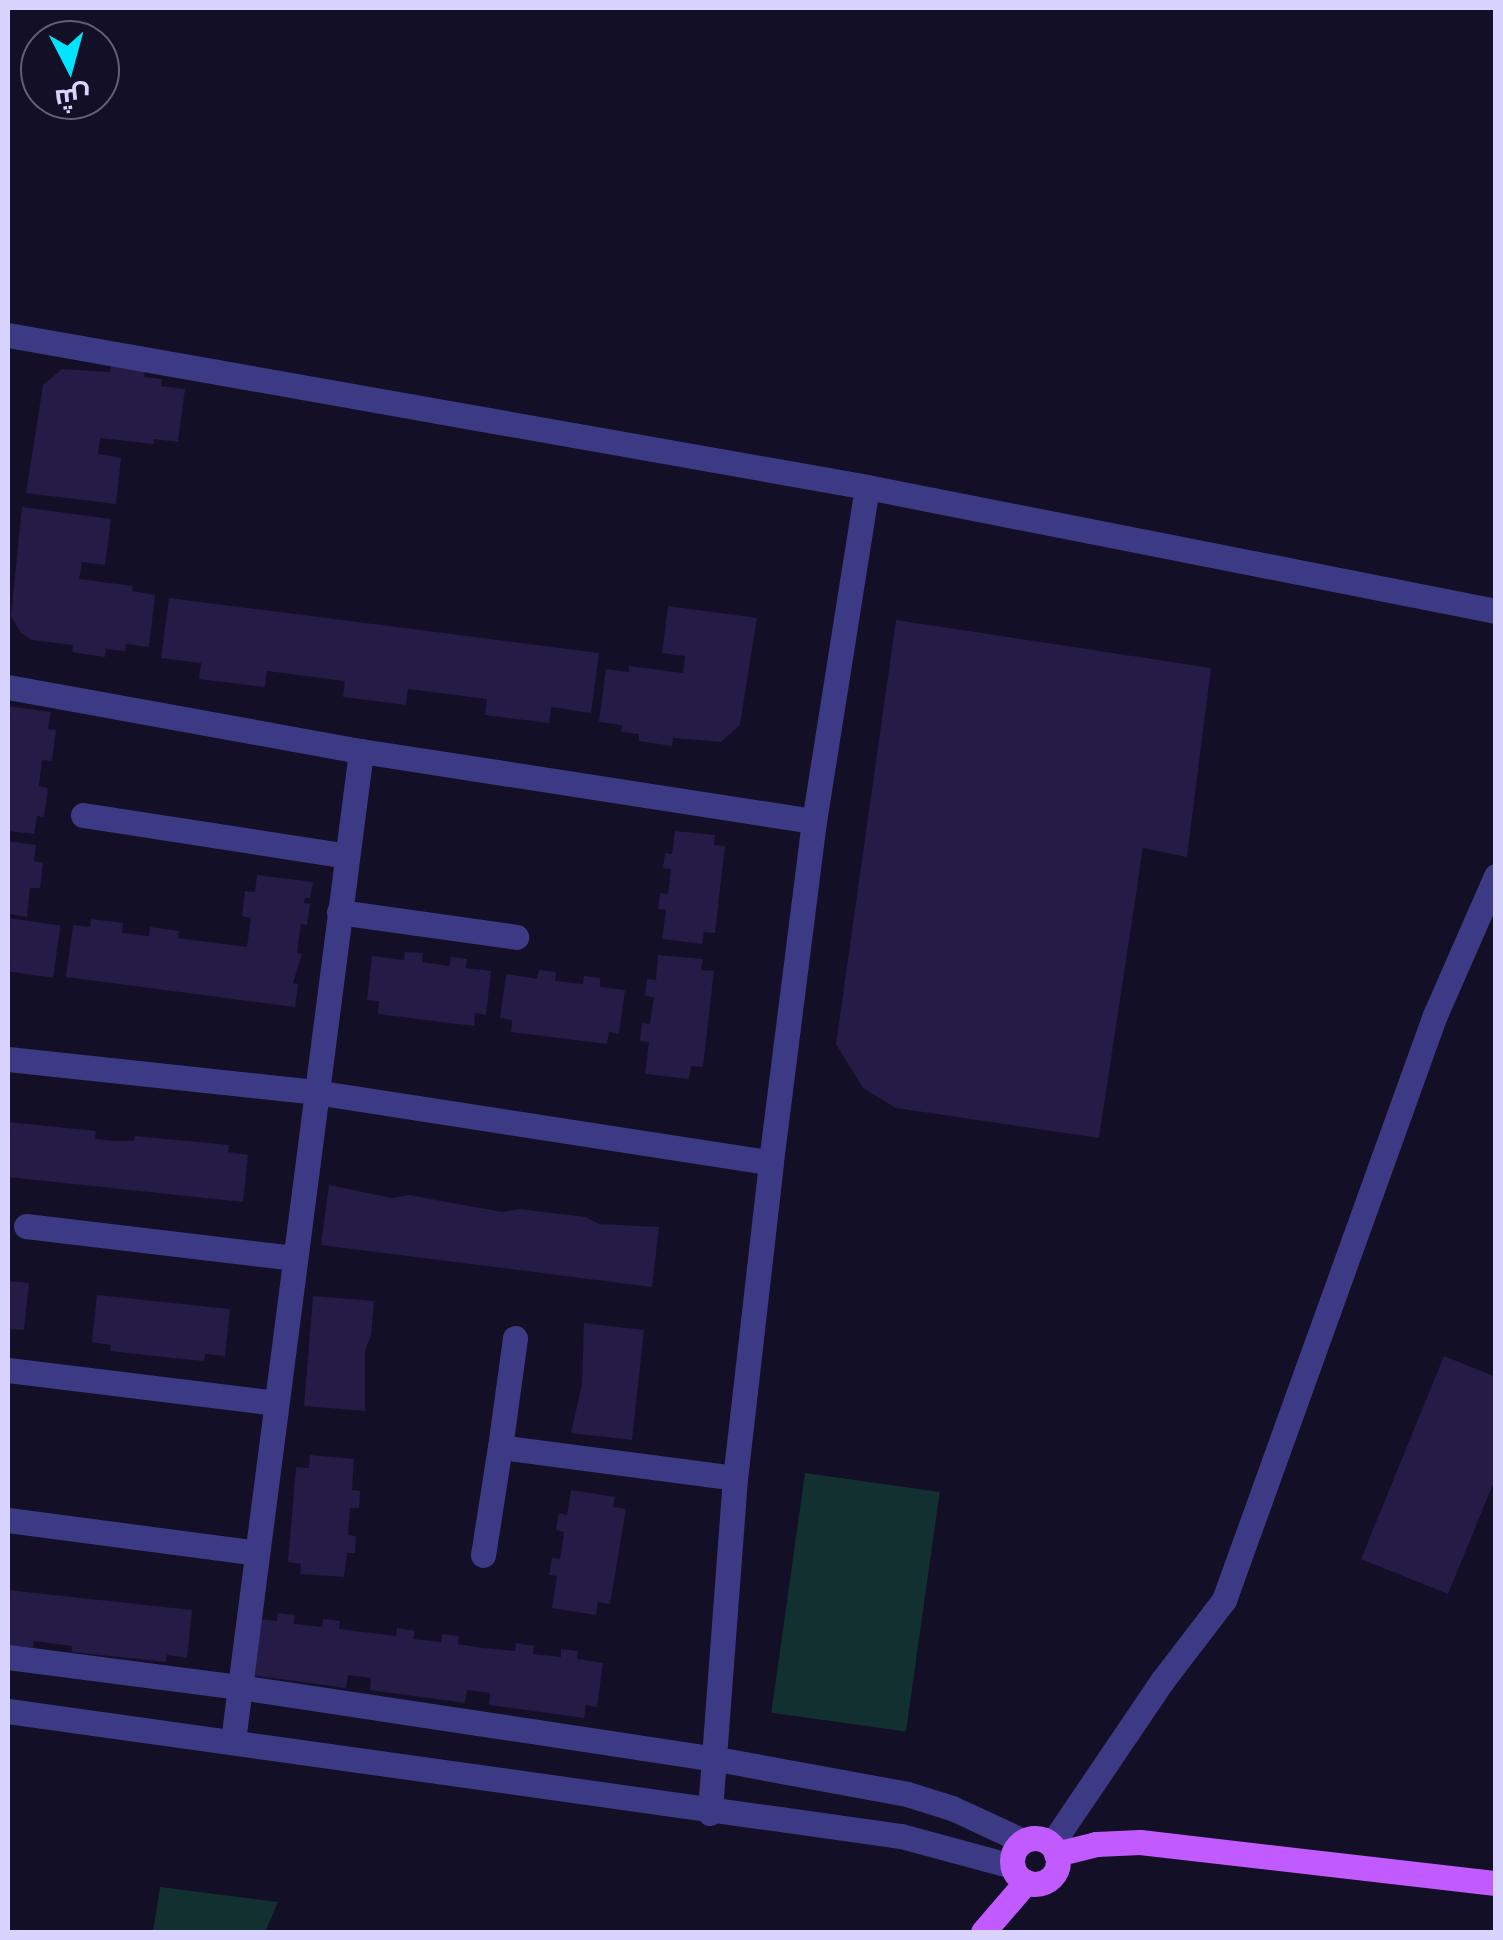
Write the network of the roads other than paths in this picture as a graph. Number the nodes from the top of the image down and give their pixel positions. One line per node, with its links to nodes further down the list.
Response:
1 (8, 335): 2 (street)
2 (867, 487): 3 (street); 7 (street)
3 (1496, 611)
4 (8, 687): 5 (street)
5 (361, 751): 7 (street); 8 (street)
6 (82, 815): 8 (street)
7 (814, 821): 14 (street)
8 (347, 856): 10 (street)
9 (1496, 876): 32 (street)
10 (339, 912): 11 (street); 13 (street)
11 (516, 938)
12 (8, 1059): 13 (street)
13 (316, 1092): 14 (street); 16 (street)
14 (771, 1163): 21 (street)
15 (26, 1226): 16 (street)
16 (293, 1258): 19 (street)
17 (514, 1338): 20 (street)
18 (8, 1370): 19 (street)
19 (275, 1403): 23 (street)
20 (500, 1447): 21 (street); 24 (street)
21 (735, 1478): 29 (street)
22 (8, 1520): 23 (street)
23 (256, 1552): 26 (street)
24 (482, 1555)
25 (8, 1657): 26 (street)
26 (240, 1687): 28 (street); 29 (street)
27 (8, 1711): 28 (street)
28 (233, 1741): 30 (street)
29 (717, 1760): 30 (street); 31 (street)
30 (710, 1812): 33 (street)
31 (1023, 1841): 32 (main road); 33 (main road)
32 (1054, 1850): 33 (main road); 34 (main road)
33 (1019, 1874): 35 (main road)
34 (1496, 1883)
35 (983, 1932)

